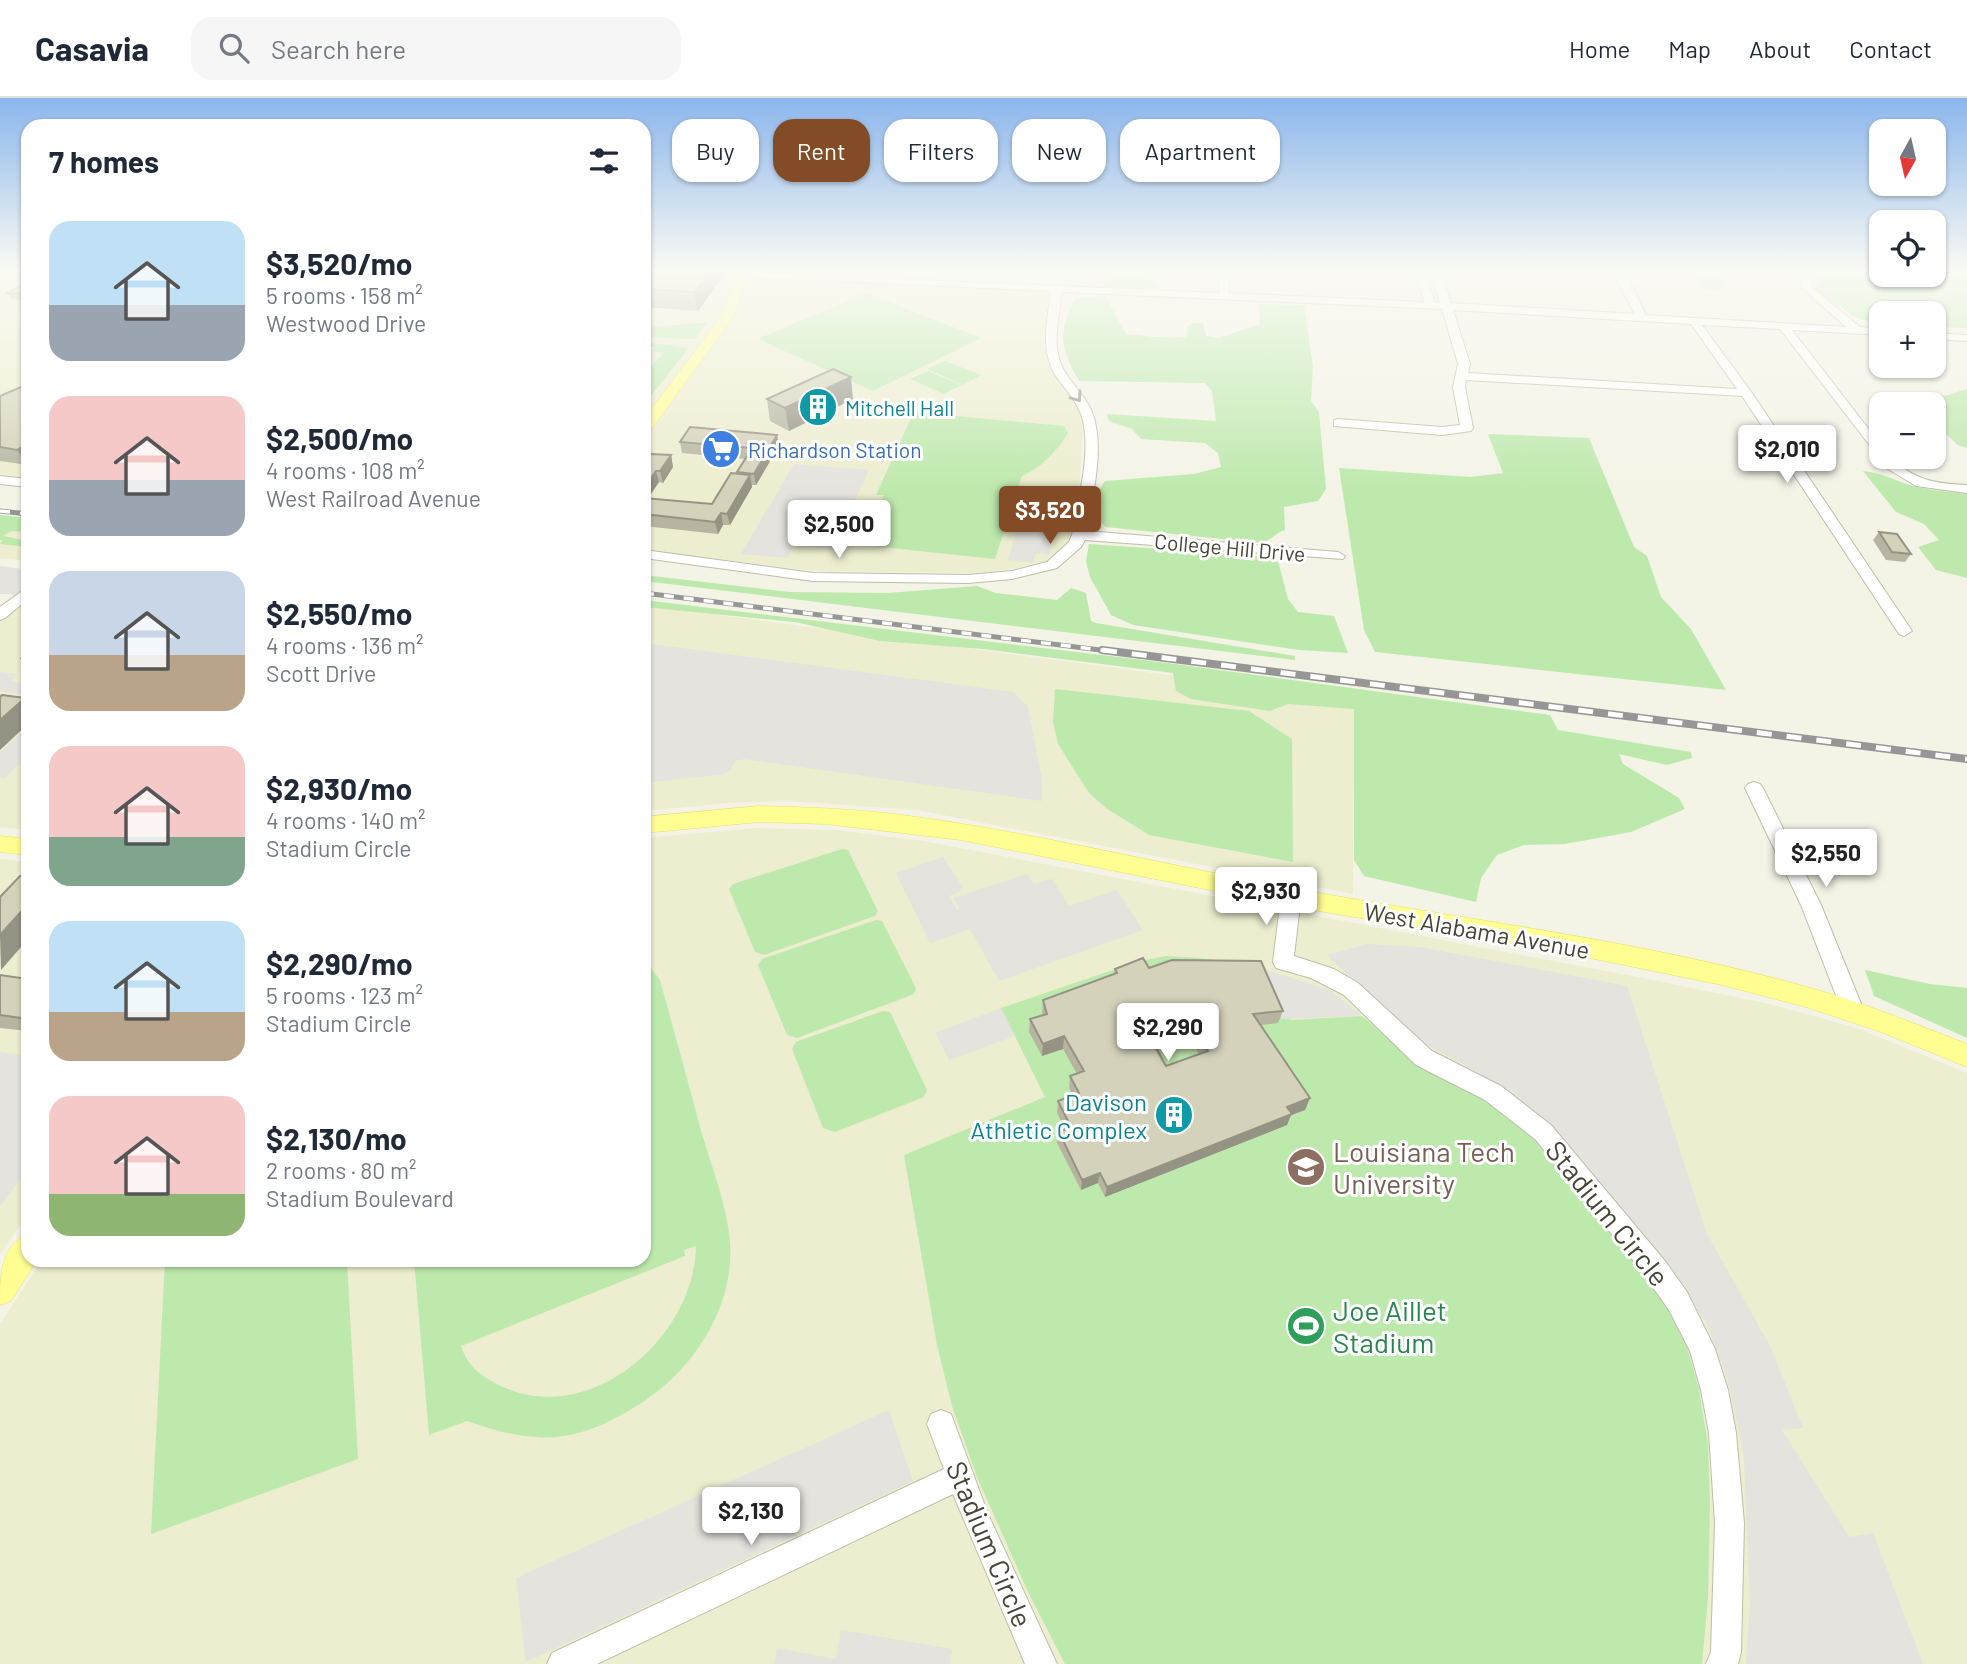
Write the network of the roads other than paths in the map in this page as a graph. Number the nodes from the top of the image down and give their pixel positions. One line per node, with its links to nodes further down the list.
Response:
1 (708, 343): 8 (main road)
2 (1052, 343): 15 (street, one-way to 15)
3 (1457, 343): 6 (street)
4 (1710, 343): 7 (street)
5 (1796, 343): 10 (street)
6 (1462, 376): 7 (street); 9 (street)
7 (1746, 393): 21 (street)
8 (651, 420)
9 (1338, 423)
10 (1869, 437)
11 (1894, 469): 14 (street)
12 (0, 480): 13 (street)
13 (21, 482)
14 (1967, 489)
15 (1079, 535): 17 (street, College Hill Drive); 18 (street)
16 (651, 555): 18 (street)
17 (1338, 556)
18 (1036, 570)
19 (21, 597): 20 (street)
20 (0, 615)
21 (1904, 631)
22 (1754, 788): 27 (street)
23 (651, 824): 26 (main road, West Alabama Avenue)
24 (0, 844): 25 (main road)
25 (21, 846)
26 (1291, 897): 27 (main road, West Alabama Avenue); 35 (street, Stadium Circle)
27 (1853, 1011): 28 (main road, West Alabama Avenue)
28 (1967, 1056)
29 (21, 1258): 30 (main road)
30 (0, 1290)
31 (941, 1424): 32 (street, Stadium Circle)
32 (961, 1476): 33 (street); 34 (street, Stadium Circle)
33 (563, 1664)
34 (1041, 1664)
35 (1722, 1664)

